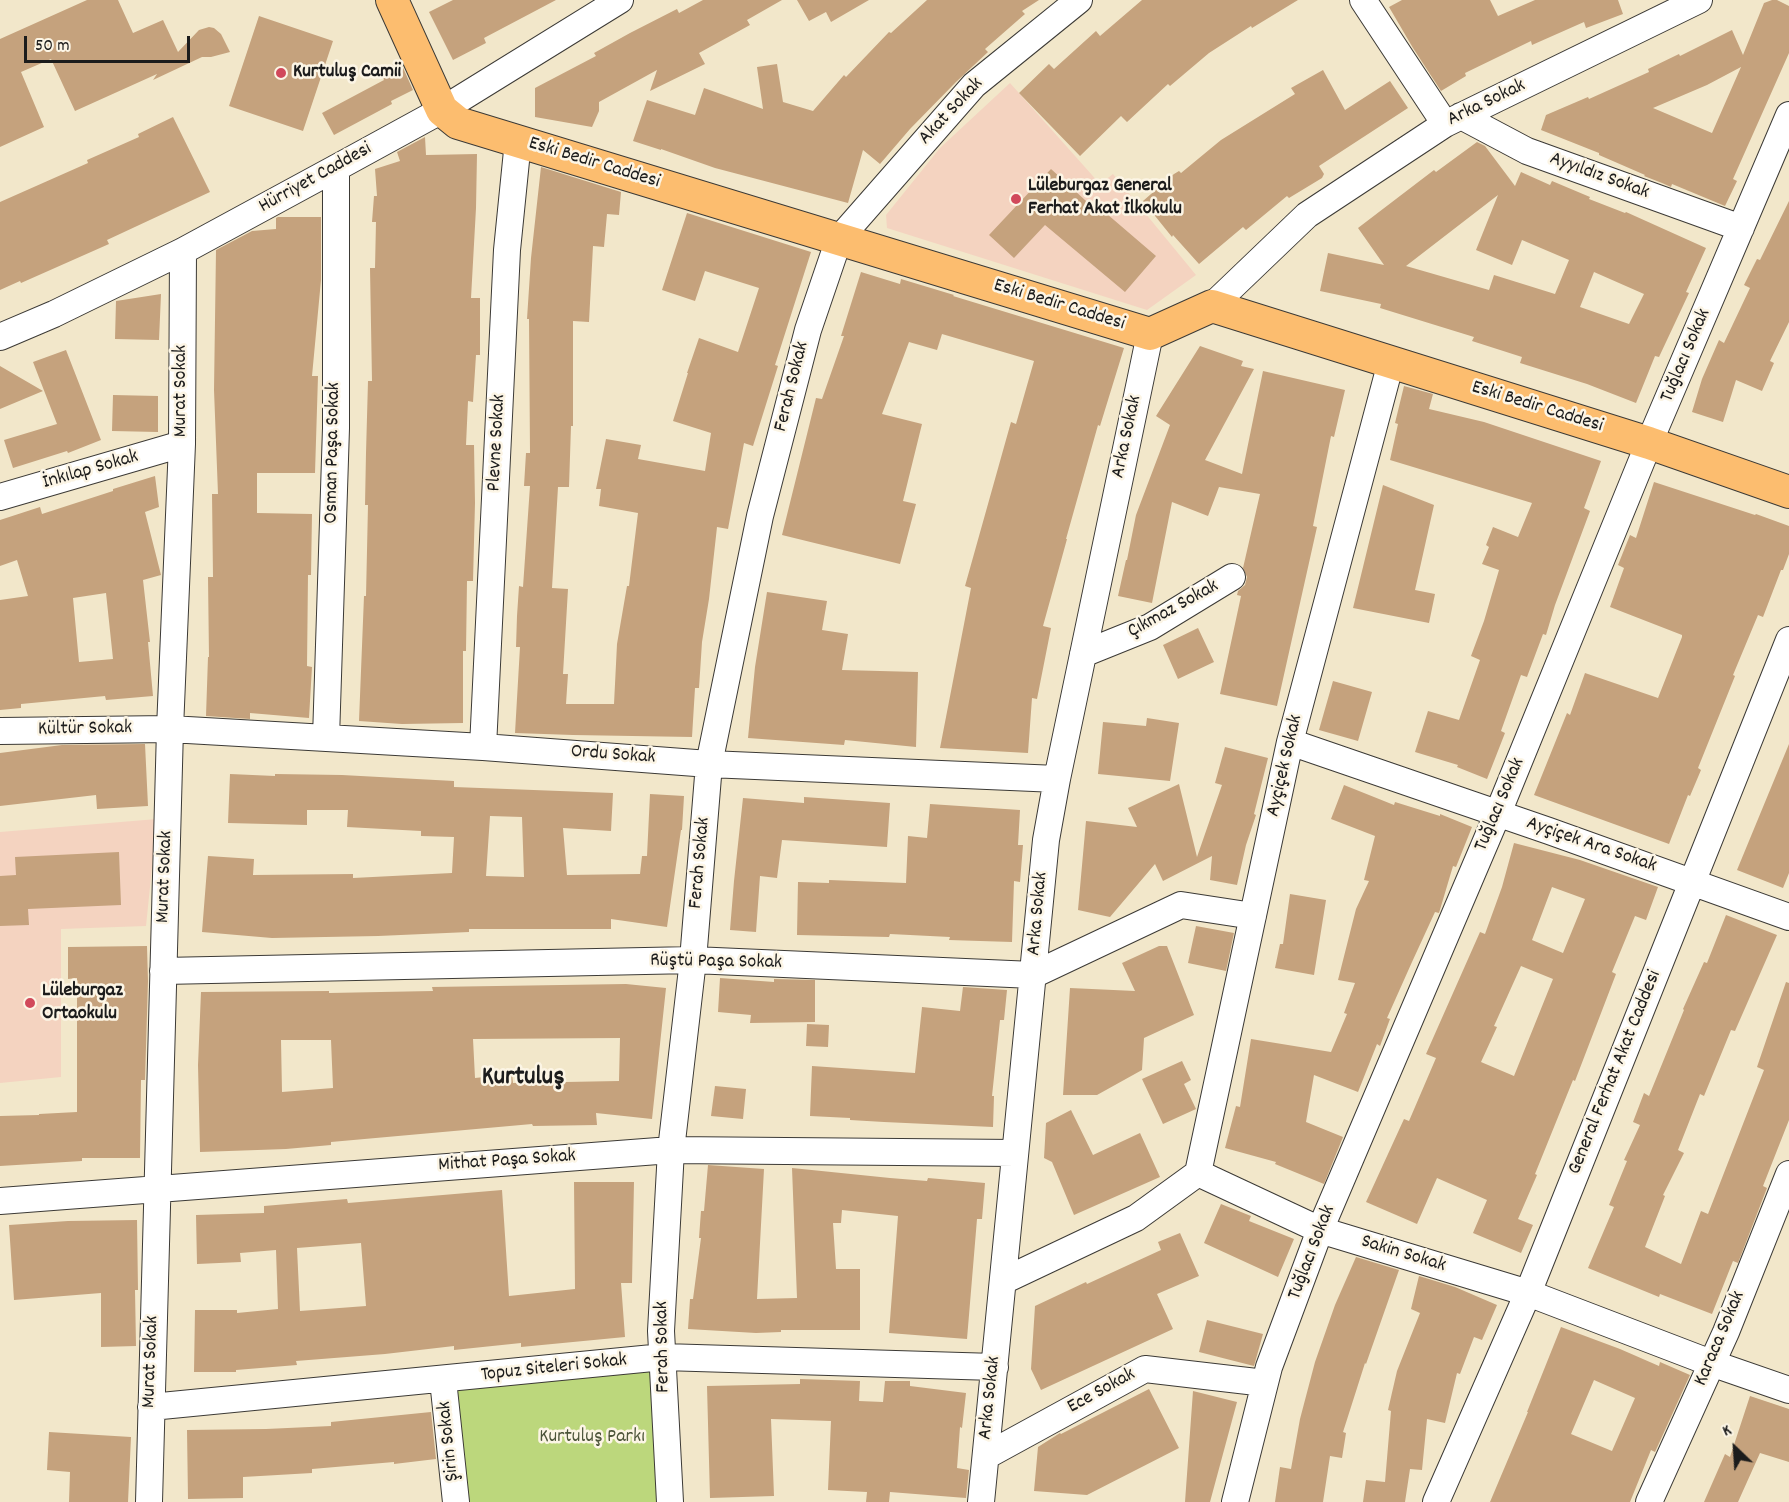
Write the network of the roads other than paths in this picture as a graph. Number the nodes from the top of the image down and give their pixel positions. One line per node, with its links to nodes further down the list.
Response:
1 (392, 0): 6 (main road)
2 (620, 0): 6 (street, Hürriyet Caddesi)
3 (1079, 0): 12 (street, Akat Sokak)
4 (1363, 0): 8 (street)
5 (1699, 0): 8 (street, Arka Sokak)
6 (442, 110): 9 (main road, Eski Bedir Caddesi); 10 (street, Hürriyet Caddesi)
7 (1789, 115): 11 (street, Tuğlacı Sokak)
8 (1453, 120): 11 (street, Ayyıldız Sokak); 14 (street, Arka Sokak)
9 (518, 141): 12 (main road, Eski Bedir Caddesi); 29 (street, Plevne Sokak)
10 (336, 168): 13 (street, Hürriyet Caddesi); 27 (street, Osman Paşa Sokak)
11 (1741, 228): 18 (street, Tuğlacı Sokak)
12 (839, 239): 15 (main road, Eski Bedir Caddesi); 30 (street, Ferah Sokak)
13 (183, 251): 16 (street, Hürriyet Caddesi); 19 (street, Murat Sokak)
14 (1212, 306): 15 (main road, Eski Bedir Caddesi); 17 (main road, Eski Bedir Caddesi)
15 (1150, 334): 24 (street, Arka Sokak)
16 (0, 337)
17 (1391, 362): 18 (main road, Eski Bedir Caddesi); 28 (street, Ayçiçek Sokak)
18 (1649, 443): 20 (main road, Eski Bedir Caddesi); 32 (street, Tuğlacı Sokak)
19 (182, 444): 21 (street, İnkılap Sokak); 25 (street, Murat Sokak)
20 (1789, 492)
21 (0, 497)
22 (1232, 577): 24 (street, Çıkmaz Sokak)
23 (1789, 640): 33 (street, General Ferhat Akat Caddesi)
24 (1083, 654): 31 (street, Arka Sokak)
25 (170, 729): 26 (street, Kültür Sokak); 27 (street, Ordu Sokak); 37 (street, Murat Sokak)
26 (0, 731)
27 (326, 738): 29 (street, Ordu Sokak)
28 (1290, 742): 32 (street, Ayçiçek Ara Sokak); 34 (street, Ayçiçek Sokak)
29 (483, 747): 30 (street, Ordu Sokak)
30 (709, 764): 31 (street, Ordu Sokak); 36 (street, Ferah Sokak)
31 (1057, 779): 38 (street, Arka Sokak)
32 (1498, 813): 33 (street, Ayçiçek Ara Sokak); 45 (street, Tuğlacı Sokak)
33 (1692, 881): 35 (street, Ayçiçek Ara Sokak); 47 (street, General Ferhat Akat Caddesi)
34 (1253, 916): 38 (street, Rüştü Paşa Sokak); 41 (street, Ayçiçek Sokak)
35 (1789, 917)
36 (693, 960): 37 (street, Rüştü Paşa Sokak); 38 (street, Rüştü Paşa Sokak); 39 (street, Ferah Sokak)
37 (163, 971): 43 (street, Murat Sokak)
38 (1033, 975): 40 (street, Arka Sokak)
39 (671, 1150): 40 (street, Mithat Paşa Sokak); 43 (street, Mithat Paşa Sokak); 48 (street, Ferah Sokak)
40 (1015, 1154): 46 (street, Arka Sokak)
41 (1198, 1173): 45 (street, Sakin Sokak); 46 (street)
42 (1789, 1174): 49 (street, Karaca Sokak)
43 (157, 1189): 44 (street, Mithat Paşa Sokak); 54 (street, Murat Sokak)
44 (0, 1201)
45 (1320, 1230): 47 (street, Sakin Sokak); 52 (street, Tuğlacı Sokak)
46 (1003, 1281): 50 (street, Arka Sokak)
47 (1528, 1293): 49 (street, Sakin Sokak); 61 (street, General Ferhat Akat Caddesi)
48 (663, 1357): 50 (street, Topuz Siteleri Sokak); 51 (street, Topuz Siteleri Sokak); 58 (street, Ferah Sokak)
49 (1712, 1363): 53 (street, Sakin Sokak); 62 (street, Karaca Sokak)
50 (995, 1367): 55 (street, Arka Sokak)
51 (443, 1380): 54 (street, Topuz Siteleri Sokak); 57 (street, Şirin Sokak)
52 (1265, 1383): 55 (street, Ece Sokak); 60 (street, Tuğlacı Sokak)
53 (1789, 1390)
54 (151, 1407): 56 (street, Murat Sokak)
55 (986, 1456): 59 (street, Arka Sokak)
56 (148, 1502)
57 (456, 1502)
58 (670, 1502)
59 (981, 1502)
60 (1235, 1502)
61 (1436, 1502)
62 (1649, 1502)

